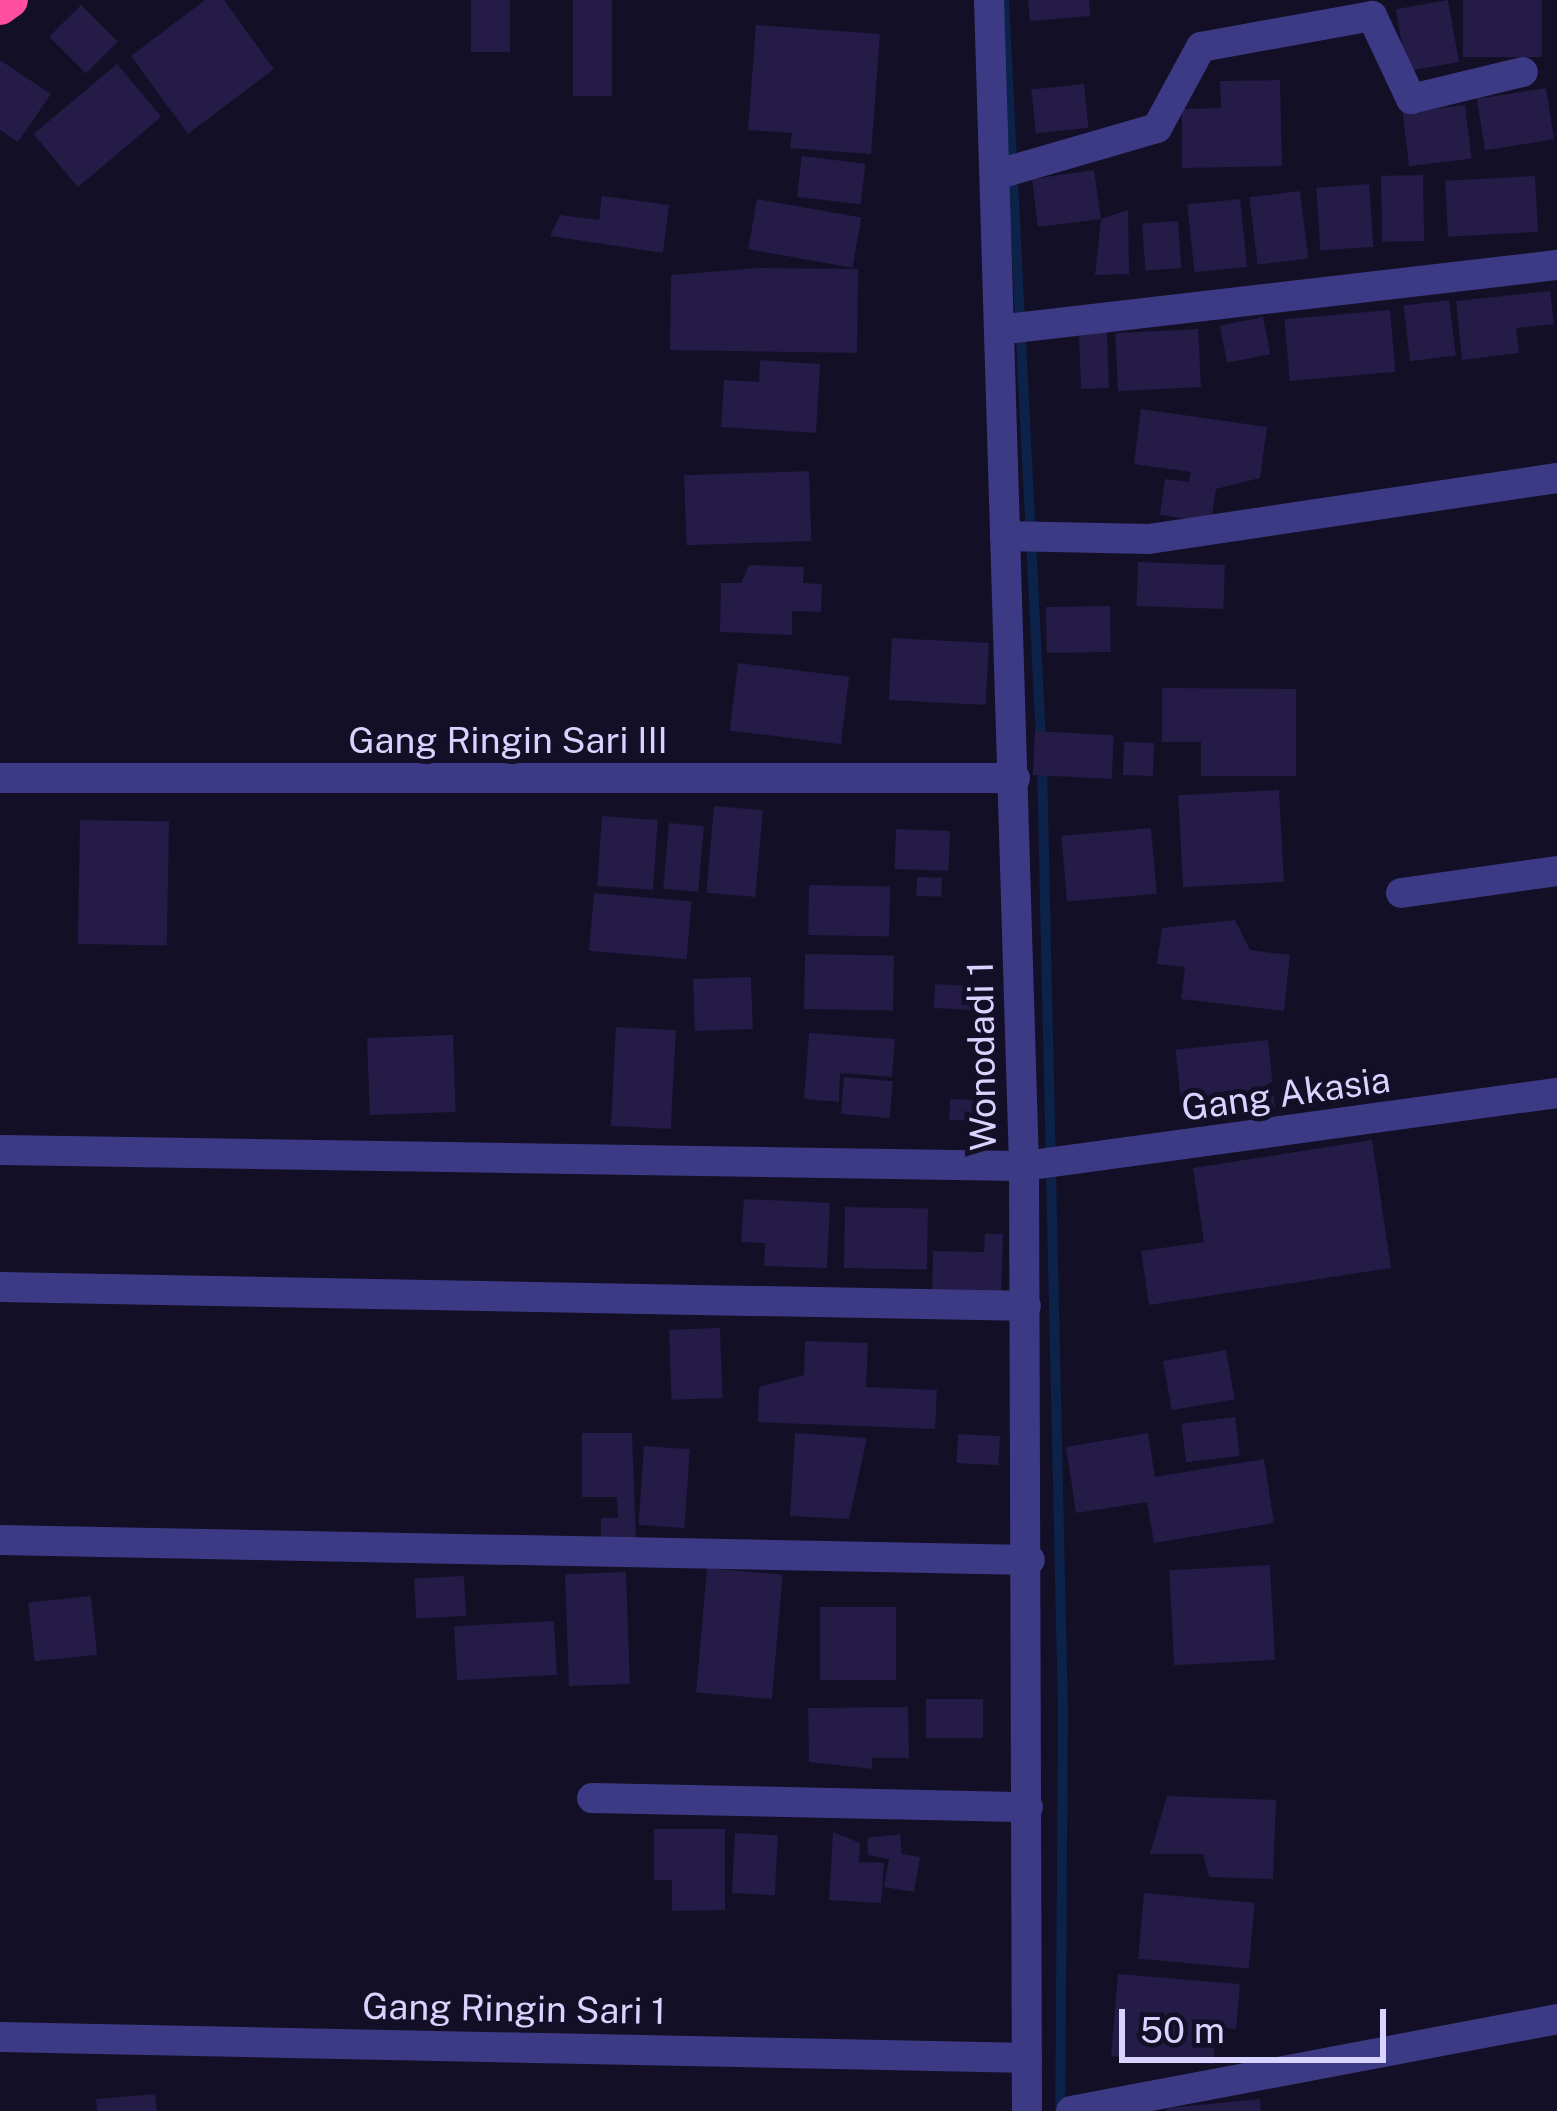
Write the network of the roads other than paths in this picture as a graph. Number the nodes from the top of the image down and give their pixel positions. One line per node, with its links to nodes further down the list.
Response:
1 (10, 0): 3 (highway)
2 (989, 0): 5 (street, Wonodadi 1)
3 (0, 7)
4 (1522, 72): 5 (street)
5 (1002, 173): 7 (street, Wonodadi 1)
6 (1557, 265): 7 (street)
7 (1006, 329): 9 (street, Wonodadi 1)
8 (1557, 478): 9 (street)
9 (1024, 536): 11 (street, Wonodadi 1)
10 (0, 778): 11 (street, Gang Ringin Sari III)
11 (1016, 778): 16 (street, Wonodadi 1)
12 (1557, 871): 13 (street)
13 (1401, 893)
14 (1557, 1093): 16 (street, Gang Akasia)
15 (3, 1150): 16 (street, Gang Akasia)
16 (1025, 1166): 18 (street, Wonodadi 1)
17 (0, 1287): 18 (street)
18 (1026, 1306): 20 (street, Wonodadi 1)
19 (0, 1540): 20 (street)
20 (1030, 1560): 22 (street, Wonodadi 1)
21 (592, 1798): 22 (street)
22 (1028, 1807): 25 (street, Wonodadi 1)
23 (1557, 2019): 27 (street)
24 (0, 2037): 25 (street, Gang Ringin Sari 1)
25 (1027, 2058): 26 (street, Wonodadi 1)
26 (1027, 2111)
27 (1071, 2111)

